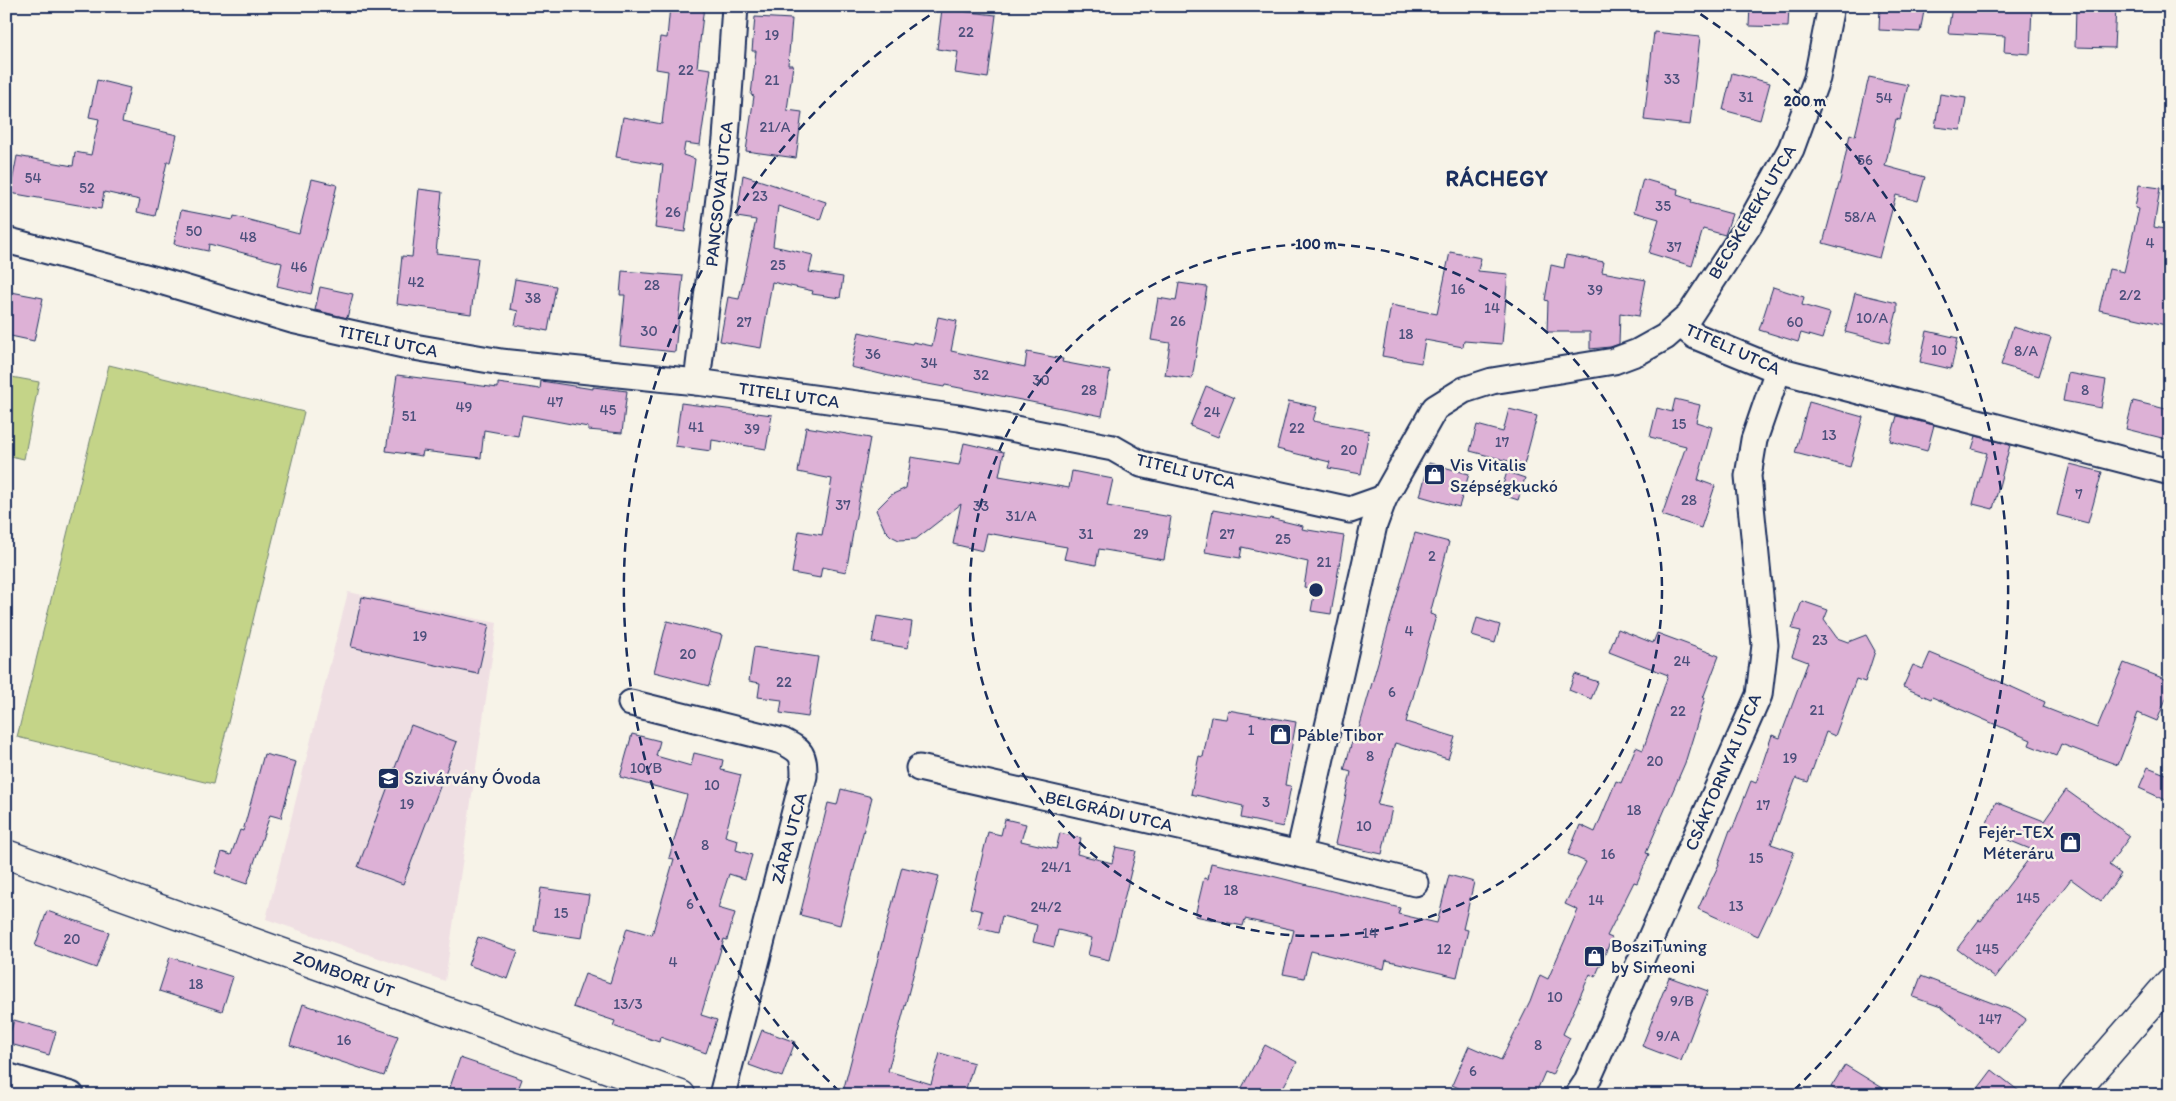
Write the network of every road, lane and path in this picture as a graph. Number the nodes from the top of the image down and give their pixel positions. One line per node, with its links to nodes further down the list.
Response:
1 (735, 6): 6 (street, PANCSOVAI UTCA)
2 (1831, 6): 4 (street, BECSKEREKI UTCA)
3 (6, 240): 6 (street, TITELI UTCA)
4 (1680, 324): 5 (street, TITELI UTCA); 8 (street, TITELI UTCA)
5 (1778, 370): 7 (street, TITELI UTCA); 19 (street, CSÁKTORNYAI UTCA)
6 (697, 382): 8 (street, TITELI UTCA)
7 (2170, 472)
8 (1384, 498): 12 (street)
9 (631, 703): 18 (street, ZÁRA UTCA)
10 (919, 768): 12 (street, BELGRÁDI UTCA)
11 (6, 854): 17 (street, ZOMBORI ÚT)
12 (1299, 854): 13 (street, BELGRÁDI UTCA)
13 (1415, 883)
14 (2170, 982): 20 (street)
15 (6, 1076): 16 (street)
16 (71, 1095)
17 (681, 1095)
18 (722, 1095)
19 (1578, 1095)
20 (2072, 1095)

